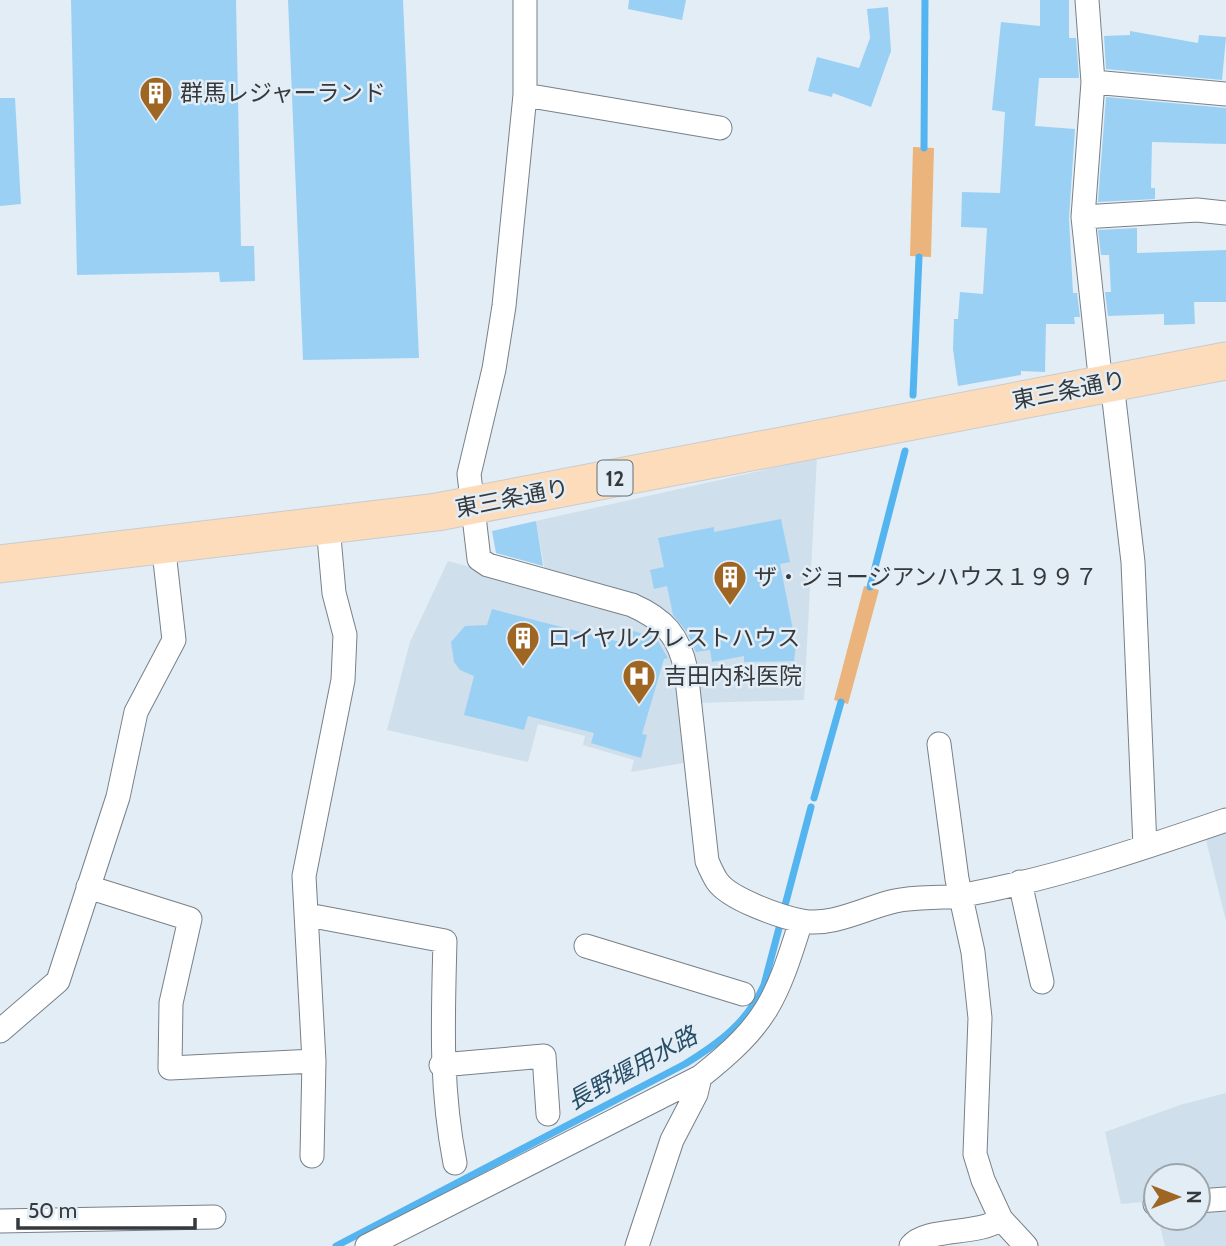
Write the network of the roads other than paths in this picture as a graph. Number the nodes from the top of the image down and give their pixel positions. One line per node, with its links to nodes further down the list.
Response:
1 (525, 0): 5 (street)
2 (1087, 0): 3 (street)
3 (1093, 82): 4 (street); 8 (street)
4 (1226, 94)
5 (524, 95): 6 (street); 11 (street)
6 (720, 128)
7 (1226, 213): 8 (street)
8 (1083, 217): 10 (street)
9 (1226, 361): 10 (main road, 東三条通り / 12)
10 (1106, 384): 11 (main road, 東三条通り / 12); 17 (street)
11 (471, 506): 12 (main road, 東三条通り / 12); 22 (street)
12 (328, 526): 13 (main road, 東三条通り / 12); 21 (street)
13 (163, 543): 14 (main road, 東三条通り / 12); 19 (street)
14 (0, 564)
15 (939, 744): 20 (street)
16 (1226, 820): 17 (street)
17 (1145, 848): 18 (street)
18 (1020, 882): 20 (street); 24 (street)
19 (88, 887): 26 (street); 27 (street)
20 (962, 895): 22 (street); 34 (street)
21 (308, 915): 27 (street); 28 (street)
22 (789, 917): 29 (street)
23 (586, 947): 25 (street)
24 (1042, 982)
25 (743, 994)
26 (0, 1031)
27 (314, 1061): 31 (street)
28 (441, 1065): 30 (street); 32 (street)
29 (700, 1077): 36 (street); 37 (street)
30 (548, 1114)
31 (312, 1156)
32 (455, 1163)
33 (214, 1217): 35 (street)
34 (1001, 1219): 38 (street); 39 (street)
35 (0, 1221)
36 (367, 1246)
37 (637, 1246)
38 (911, 1246)
39 (1026, 1246)

